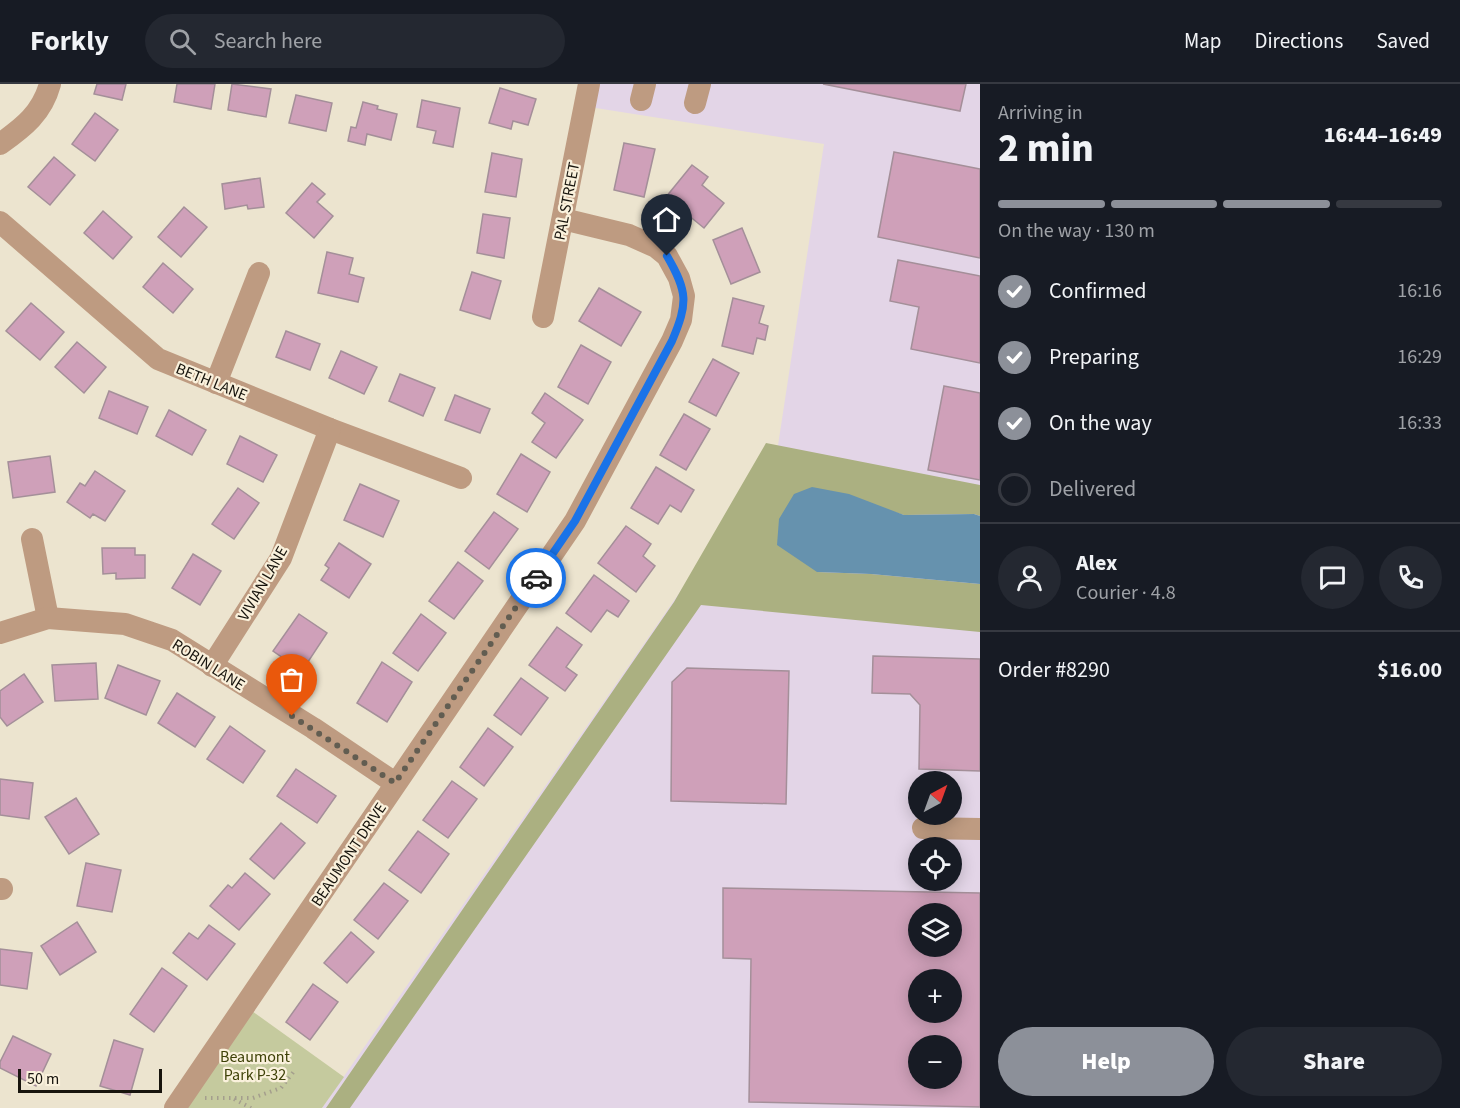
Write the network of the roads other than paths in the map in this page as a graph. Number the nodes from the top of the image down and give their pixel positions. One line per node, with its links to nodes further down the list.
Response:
1 (50, 84): 3 (street)
2 (589, 84): 4 (street, PAL STREET)
3 (0, 144)
4 (563, 219): 7 (street, PAL STREET); 15 (street, BEAUMONT DRIVE)
5 (0, 222): 8 (street, BETH LANE)
6 (259, 273): 8 (street)
7 (543, 317)
8 (216, 383): 9 (street, BETH LANE)
9 (330, 429): 10 (street, BETH LANE); 14 (street, VIVIAN LANE)
10 (461, 478)
11 (32, 539): 12 (street)
12 (48, 618): 13 (street, ROBIN LANE); 14 (street, ROBIN LANE)
13 (0, 633)
14 (212, 666): 15 (street, ROBIN LANE)
15 (395, 783): 18 (street, BEAUMONT DRIVE)
16 (923, 828): 17 (street)
17 (980, 829)
18 (175, 1108)

